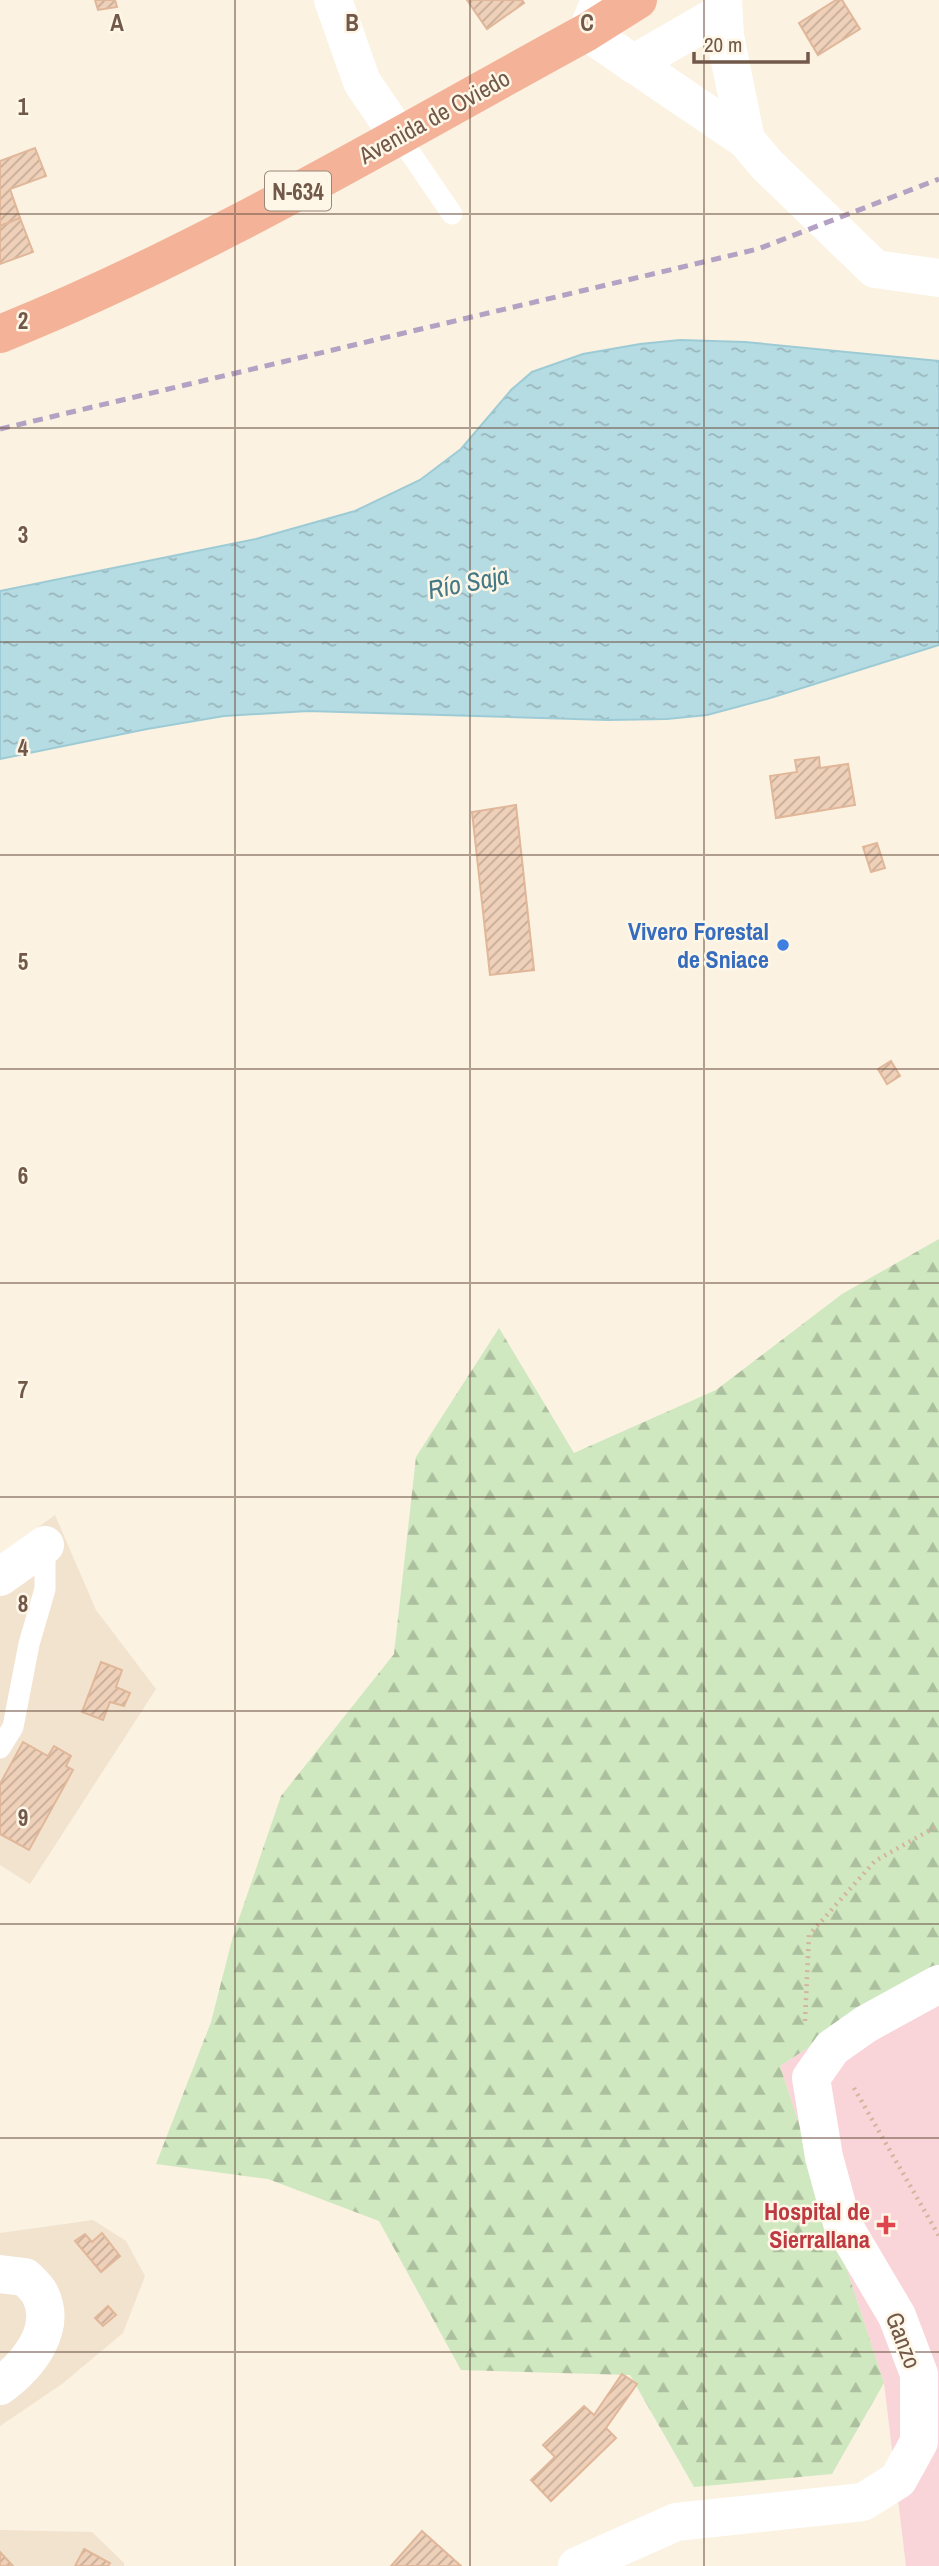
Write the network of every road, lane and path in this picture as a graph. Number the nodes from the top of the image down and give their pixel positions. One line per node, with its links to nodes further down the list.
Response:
1 (333, 0): 6 (street)
2 (638, 0): 4 (highway, Avenida de Oviedo / N-634)
3 (723, 6): 5 (street); 7 (street)
4 (594, 16): 5 (street); 6 (highway, Avenida de Oviedo / N-634)
5 (633, 64): 7 (street)
6 (398, 135): 8 (lane); 10 (highway, Avenida de Oviedo / N-634)
7 (757, 153): 9 (street)
8 (452, 214)
9 (938, 278)
10 (0, 334)
11 (45, 1545): 12 (street); 13 (lane)
12 (0, 1577)
13 (0, 1748)
14 (939, 1825): 16 (path)
15 (939, 1984): 16 (street)
16 (821, 2063): 17 (path); 20 (street, Ganzo)
17 (939, 2236)
18 (0, 2274): 19 (street)
19 (0, 2386)
20 (577, 2566)

